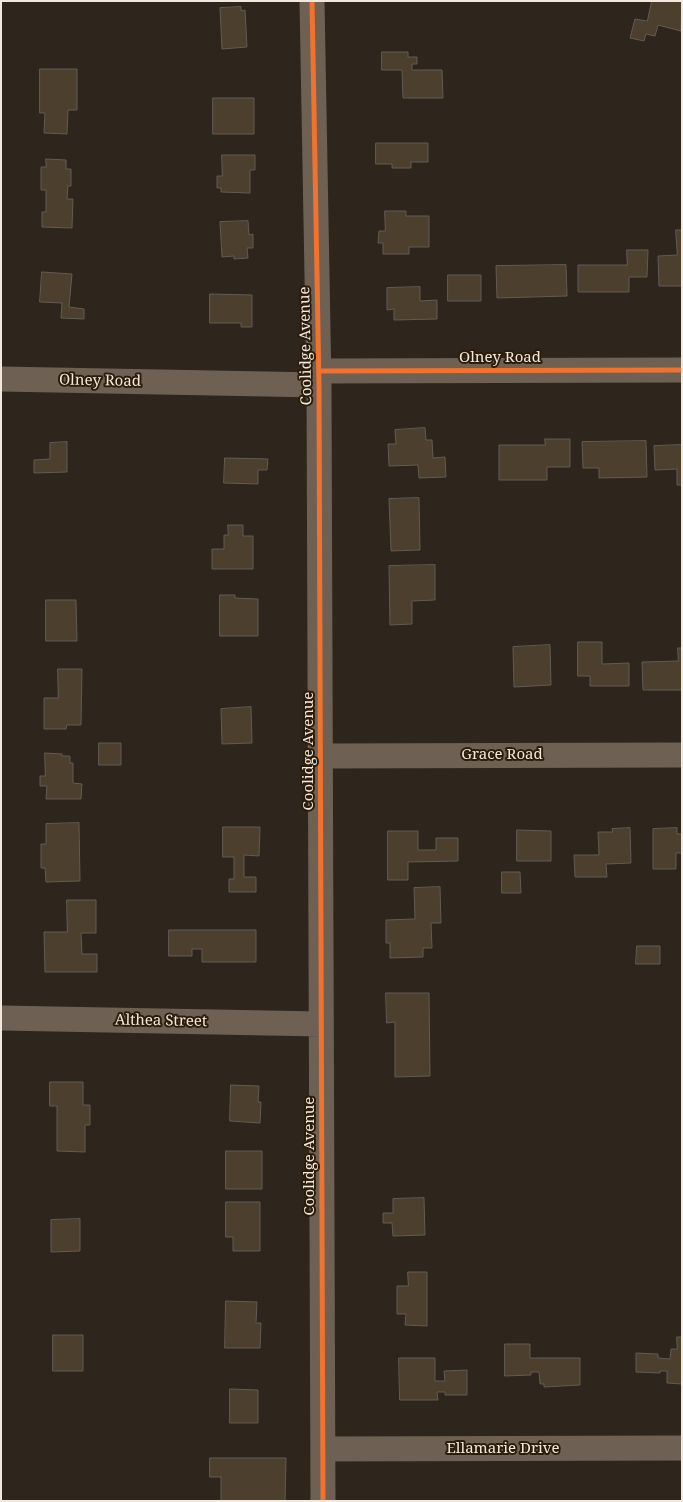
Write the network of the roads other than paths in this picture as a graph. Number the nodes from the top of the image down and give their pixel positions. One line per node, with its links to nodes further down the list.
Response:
1 (312, 1): 3 (street, Coolidge Avenue)
2 (682, 370): 3 (street, Olney Road)
3 (319, 378): 4 (street, Olney Road); 6 (street, Coolidge Avenue)
4 (1, 380)
5 (682, 755): 6 (street, Grace Road)
6 (322, 756): 8 (street, Coolidge Avenue)
7 (1, 1018): 8 (street, Althea Street)
8 (321, 1024): 10 (street, Coolidge Avenue)
9 (682, 1448): 10 (street, Ellamarie Drive)
10 (324, 1449): 11 (street, Coolidge Avenue)
11 (324, 1501)

